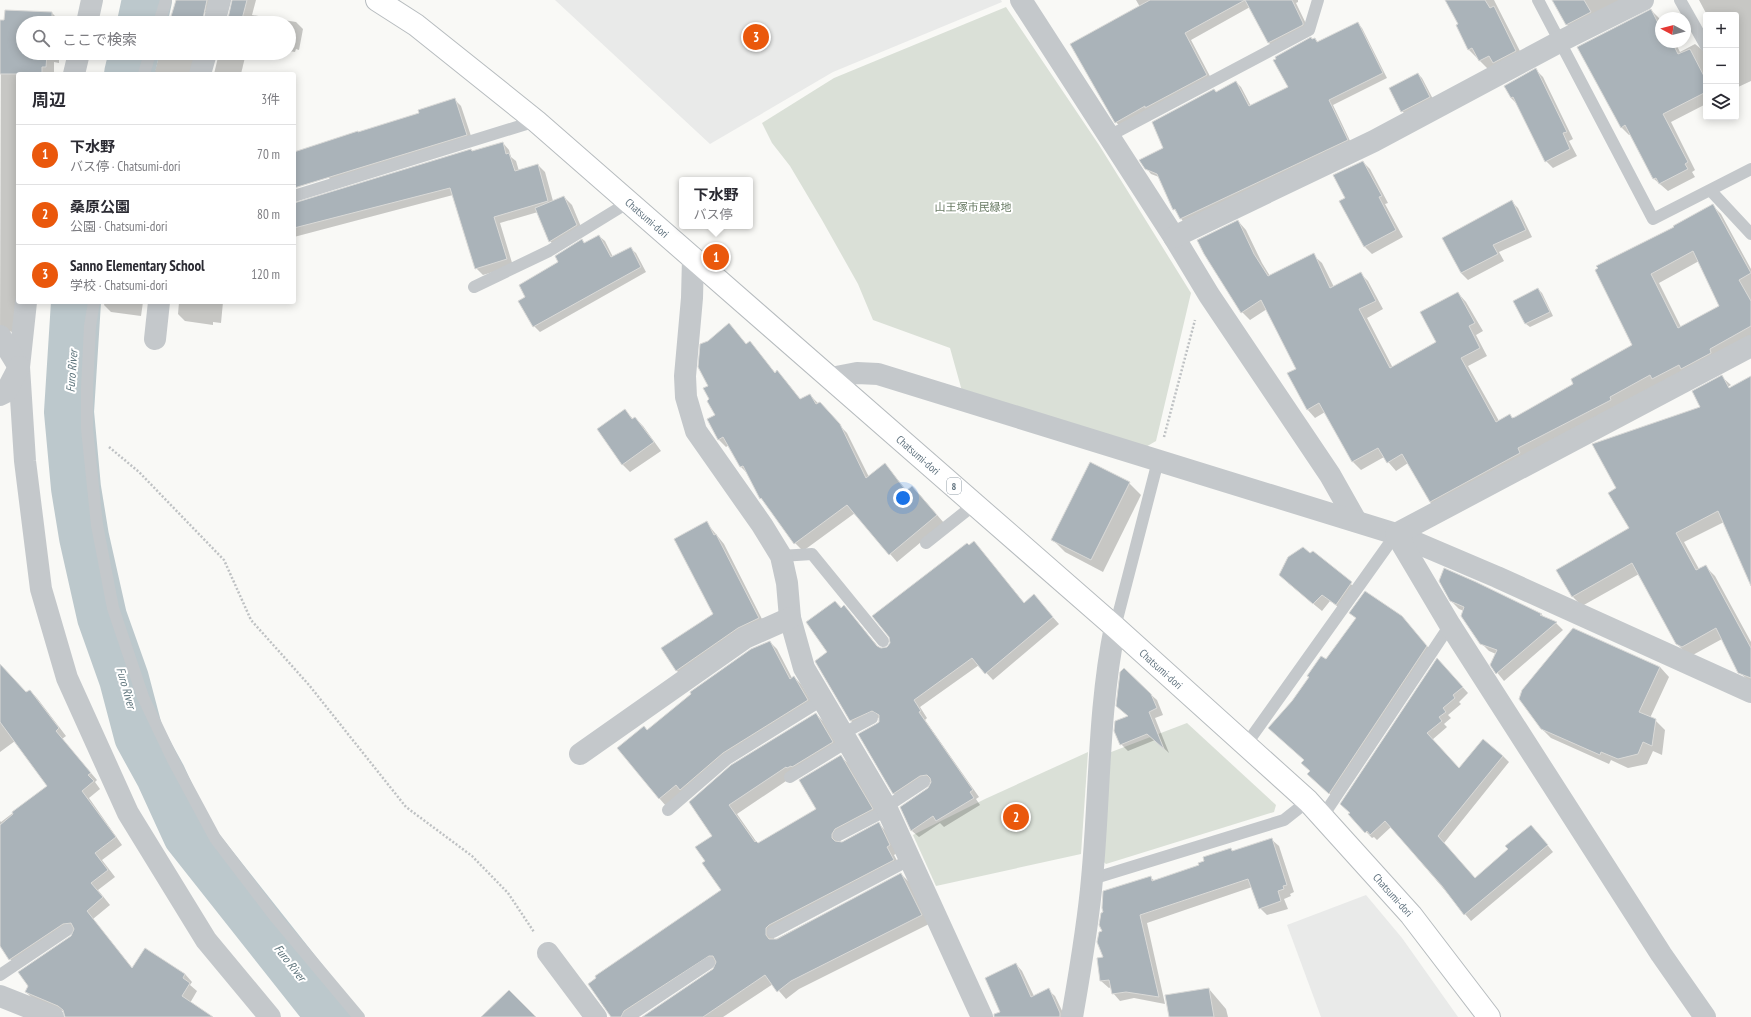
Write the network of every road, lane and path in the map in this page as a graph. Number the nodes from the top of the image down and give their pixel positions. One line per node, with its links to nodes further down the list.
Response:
1 (92, 0): 10 (street)
2 (166, 0): 11 (lane)
3 (220, 0): 12 (street)
4 (377, 0): 21 (main road, Chatsumi-dori / 8)
5 (1021, 0): 22 (street)
6 (1318, 0): 22 (lane)
7 (1538, 0): 13 (lane)
8 (1643, 0): 13 (street)
9 (1680, 0): 14 (lane)
10 (89, 16)
11 (161, 16)
12 (216, 16)
13 (1561, 41): 24 (lane); 28 (street)
14 (1703, 41)
15 (77, 60): 18 (street)
16 (148, 60): 19 (lane)
17 (204, 60): 20 (street)
18 (74, 72)
19 (145, 72)
20 (201, 72)
21 (536, 121): 25 (lane); 26 (main road, Chatsumi-dori / 8)
22 (1109, 136): 28 (street)
23 (1751, 170): 24 (lane)
24 (1711, 191): 27 (lane)
25 (296, 195)
26 (629, 202): 29 (main road, Chatsumi-dori / 8); 30 (lane)
27 (1751, 234)
28 (1174, 237): 31 (street)
29 (693, 258): 39 (main road, Chatsumi-dori / 8); 47 (street)
30 (474, 287)
31 (1209, 295): 42 (path); 44 (street)
32 (26, 304): 38 (street)
33 (94, 304): 41 (lane)
34 (159, 304): 36 (street)
35 (0, 336): 38 (street)
36 (154, 338)
37 (1751, 346): 45 (street)
38 (19, 368): 40 (street); 73 (street)
39 (831, 378): 42 (street); 43 (main road, Chatsumi-dori / 8)
40 (0, 395)
41 (87, 429): 68 (path); 74 (lane)
42 (1158, 461): 44 (street); 50 (lane)
43 (975, 504): 46 (lane); 50 (main road, Chatsumi-dori / 8)
44 (1356, 521): 45 (street)
45 (1396, 534): 49 (street); 52 (street); 56 (lane)
46 (926, 543)
47 (781, 556): 48 (street); 51 (lane)
48 (790, 618): 53 (street); 57 (street)
49 (1450, 625): 61 (lane); 80 (street)
50 (1115, 627): 56 (main road, Chatsumi-dori / 8); 65 (street)
51 (883, 641)
52 (1751, 692)
53 (822, 700): 55 (street); 62 (lane)
54 (872, 718): 55 (lane)
55 (844, 738): 58 (lane); 60 (street)
56 (1245, 746): 61 (main road, Chatsumi-dori / 8)
57 (580, 754)
58 (790, 778)
59 (924, 782): 60 (lane)
60 (886, 808): 63 (lane); 64 (street)
61 (1316, 809): 65 (lane); 79 (main road, Chatsumi-dori / 8)
62 (668, 810)
63 (839, 835)
64 (911, 859): 67 (lane); 77 (street)
65 (1092, 879): 78 (street)
66 (67, 930): 70 (lane)
67 (773, 932)
68 (548, 953): 75 (street)
69 (709, 963): 76 (lane)
70 (0, 975)
71 (0, 996): 72 (street)
72 (53, 1017)
73 (270, 1017)
74 (359, 1017)
75 (596, 1017)
76 (628, 1017)
77 (982, 1017)
78 (1072, 1017)
79 (1489, 1017)
80 (1705, 1017)

